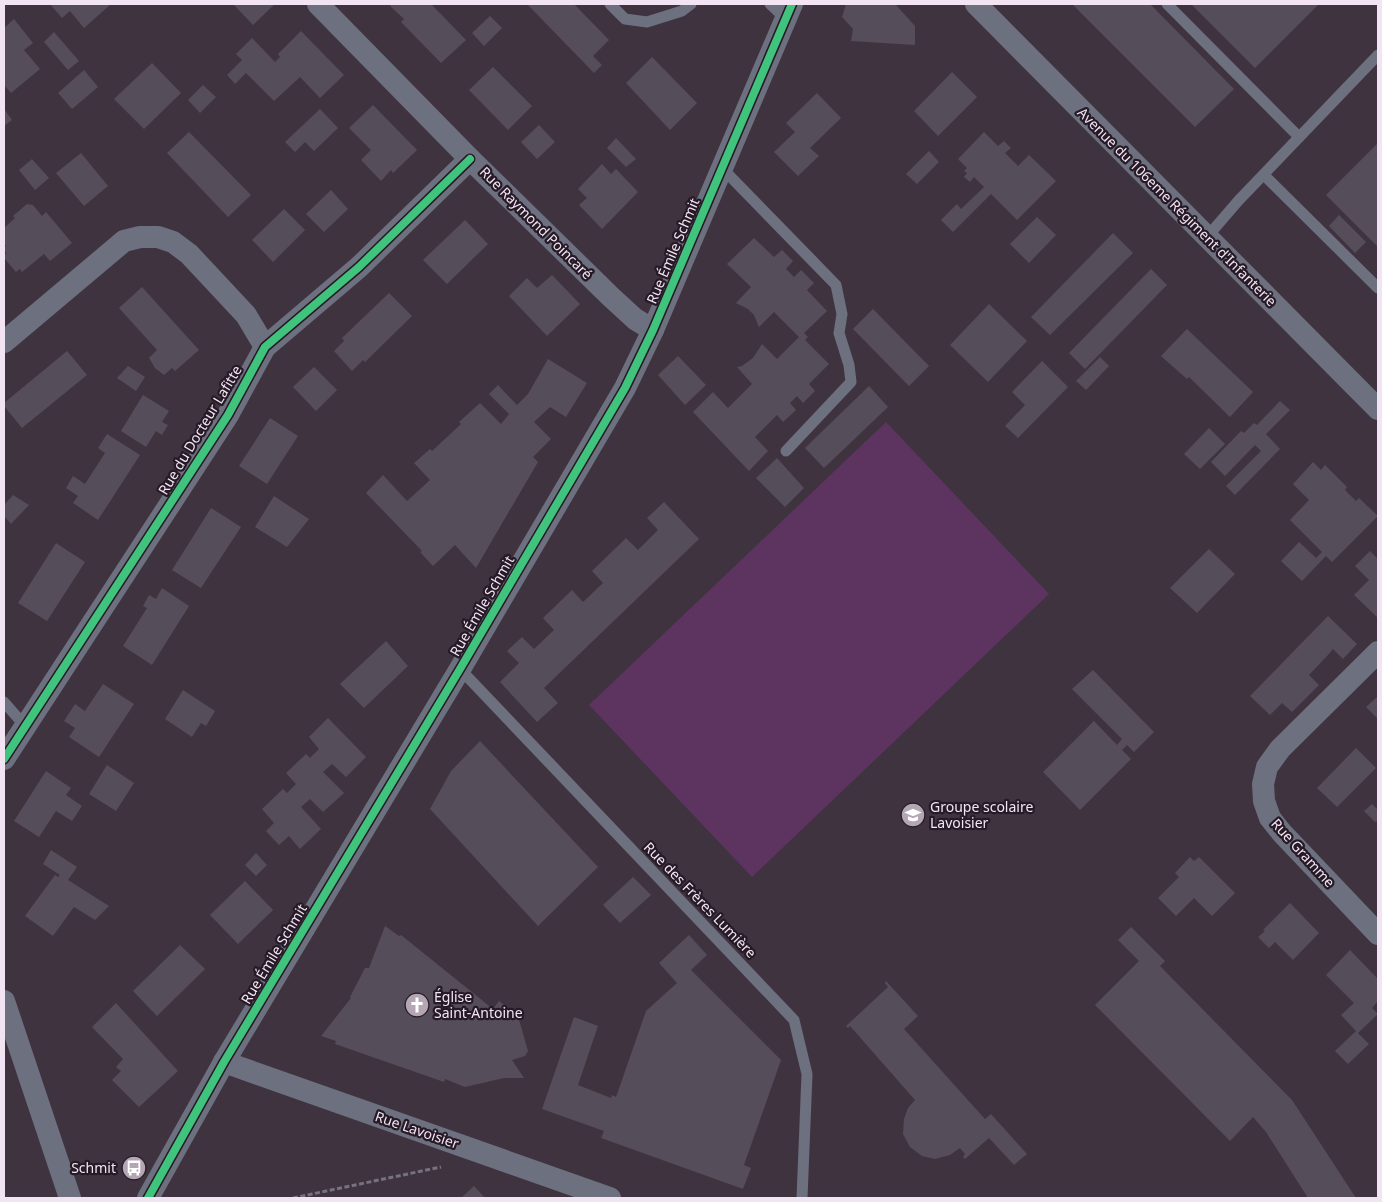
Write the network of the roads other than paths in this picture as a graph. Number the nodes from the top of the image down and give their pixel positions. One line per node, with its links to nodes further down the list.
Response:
1 (318, 4): 9 (street, Rue Raymond Poincaré)
2 (610, 4): 3 (lane)
3 (691, 4)
4 (976, 4): 12 (street, Avenue du 106eme Régiment d'Infanterie)
5 (1167, 4): 8 (lane)
6 (783, 9): 10 (street, Rue Émile Schmit)
7 (1378, 54): 8 (lane)
8 (1299, 137): 11 (lane)
9 (470, 159): 14 (street, Rue Raymond Poincaré); 16 (street, Rue du Docteur Lafitte)
10 (722, 168): 14 (street, Rue Émile Schmit); 18 (lane)
11 (1264, 174): 12 (lane); 13 (lane)
12 (1207, 237): 17 (street, Avenue du 106eme Régiment d'Infanterie)
13 (1378, 288)
14 (653, 330): 20 (street, Rue Émile Schmit)
15 (4, 342): 16 (street)
16 (265, 347): 22 (street, Rue du Docteur Lafitte)
17 (1378, 409)
18 (786, 451)
19 (1378, 652): 24 (street, Rue Gramme)
20 (460, 669): 26 (street, Rue Émile Schmit); 30 (lane, Rue des Frères Lumière)
21 (4, 702): 22 (lane)
22 (25, 726): 23 (street, Rue du Docteur Lafitte)
23 (4, 759)
24 (1378, 934)
25 (4, 1001): 27 (street)
26 (224, 1062): 28 (street, Rue Émile Schmit); 29 (street, Rue Lavoisier)
27 (70, 1198)
28 (148, 1198)
29 (610, 1198)
30 (802, 1198)

